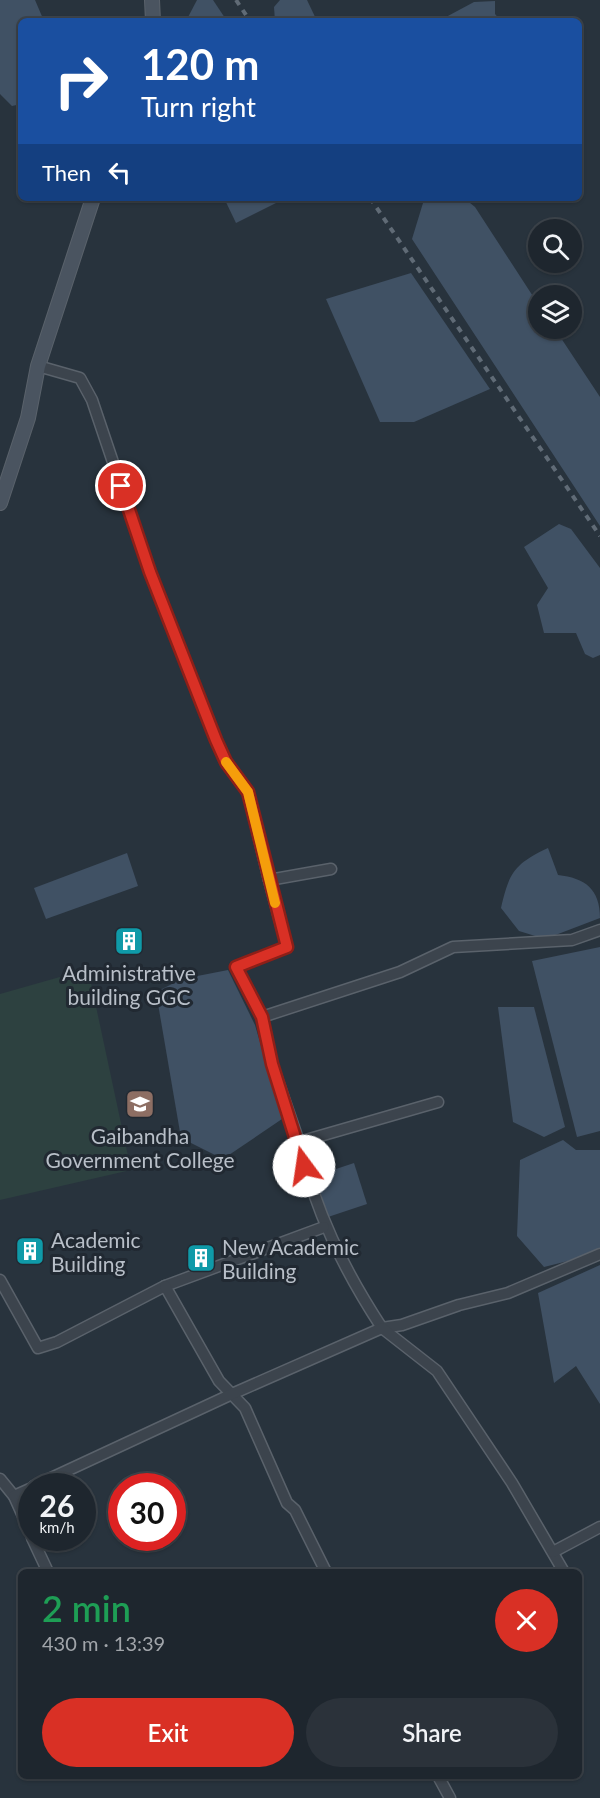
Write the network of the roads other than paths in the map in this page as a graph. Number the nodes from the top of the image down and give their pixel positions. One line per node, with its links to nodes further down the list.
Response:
1 (152, 0): 2 (main road)
2 (153, 18)
3 (92, 201): 4 (main road)
4 (38, 366): 5 (main road); 7 (street)
5 (0, 503)
6 (331, 869): 7 (street)
7 (268, 880): 9 (street)
8 (600, 930): 9 (street)
9 (262, 1017): 11 (street)
10 (438, 1102): 11 (street)
11 (299, 1142): 12 (street)
12 (324, 1227): 15 (street); 16 (street)
13 (600, 1254): 16 (street)
14 (0, 1280): 15 (street)
15 (165, 1286): 17 (street)
16 (382, 1328): 17 (street); 25 (street)
17 (232, 1394): 18 (street); 27 (street)
18 (63, 1473)
19 (0, 1479): 21 (street)
20 (18, 1494): 21 (street)
21 (14, 1496): 22 (street)
22 (18, 1505)
23 (600, 1527): 25 (street)
24 (38, 1551): 26 (street)
25 (553, 1551): 28 (street)
26 (47, 1569)
27 (324, 1569)
28 (562, 1569)
29 (440, 1779): 30 (street)
30 (450, 1798)

